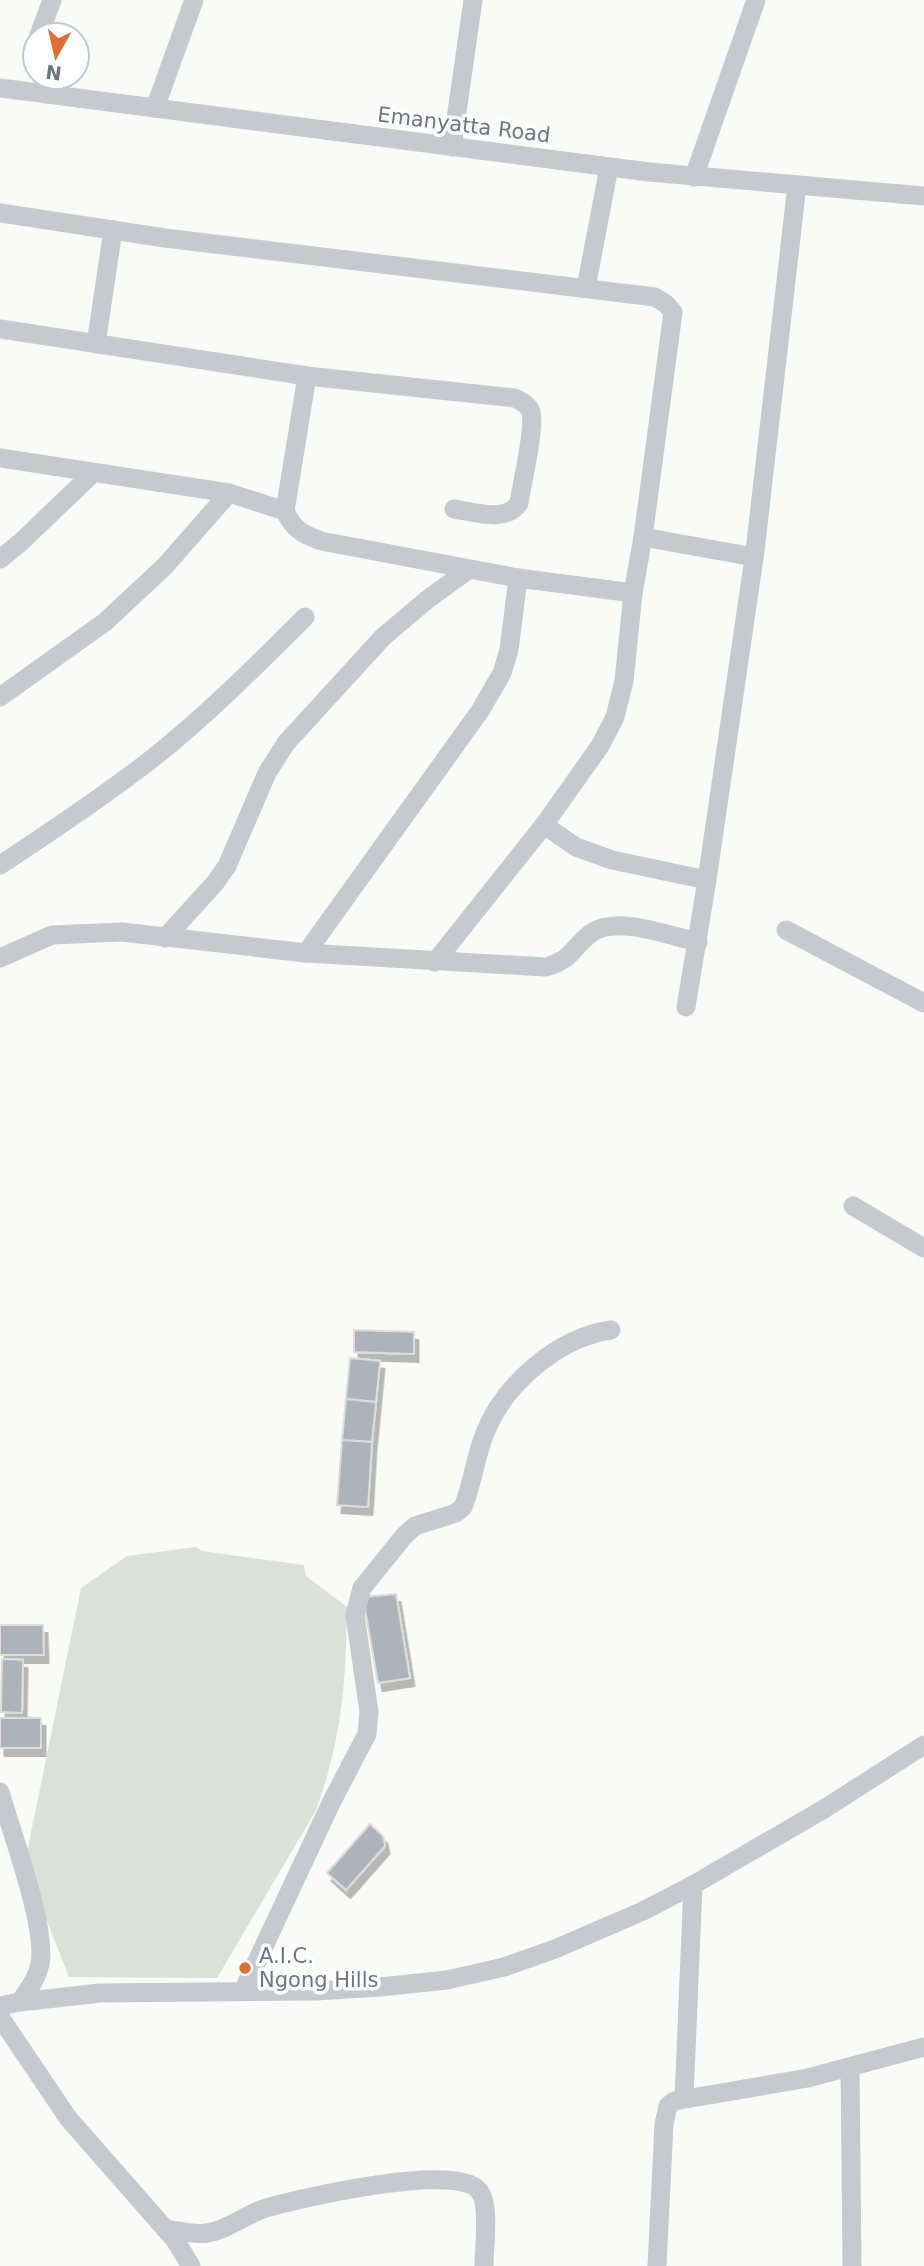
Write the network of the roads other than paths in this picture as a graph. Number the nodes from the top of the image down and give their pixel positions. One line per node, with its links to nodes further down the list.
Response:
1 (52, 0): 5 (street)
2 (194, 0): 7 (street)
3 (473, 0): 8 (street)
4 (756, 0): 10 (street)
5 (44, 21)
6 (0, 88): 7 (street, Emanyatta Road)
7 (155, 108): 8 (street, Emanyatta Road)
8 (452, 147): 9 (street, Emanyatta Road)
9 (609, 167): 10 (street, Emanyatta Road); 15 (street)
10 (694, 177): 11 (street, Emanyatta Road)
11 (797, 186): 12 (street, Emanyatta Road); 27 (street)
12 (924, 197)
13 (0, 213): 14 (street)
14 (113, 230): 15 (street); 17 (street)
15 (586, 288): 24 (street)
16 (0, 328): 17 (street)
17 (96, 344): 18 (street)
18 (307, 376): 22 (street); 23 (street)
19 (0, 458): 20 (street)
20 (93, 473): 21 (street); 26 (street)
21 (229, 493): 23 (street); 33 (street)
22 (454, 509)
23 (285, 510): 29 (street)
24 (643, 537): 27 (street); 31 (street)
25 (0, 539): 26 (street)
26 (21, 542): 28 (street)
27 (754, 557): 36 (street)
28 (0, 559)
29 (468, 570): 30 (street); 38 (street)
30 (518, 578): 31 (street); 40 (street)
31 (633, 593): 34 (street)
32 (305, 617): 35 (street)
33 (0, 697)
34 (544, 825): 36 (street); 42 (street)
35 (0, 865)
36 (707, 880): 39 (street)
37 (786, 930): 43 (street)
38 (165, 938): 40 (street); 41 (street)
39 (698, 942): 42 (street); 44 (street)
40 (306, 953): 42 (street)
41 (0, 958)
42 (435, 962)
43 (924, 1003)
44 (686, 1007)
45 (853, 1206): 46 (street)
46 (924, 1248)
47 (611, 1331): 51 (street)
48 (924, 1745): 50 (street)
49 (0, 1792): 52 (street)
50 (694, 1885): 51 (street); 57 (street)
51 (243, 1992): 52 (street)
52 (20, 2002): 53 (street)
53 (0, 2006)
54 (0, 2017): 58 (street)
55 (924, 2047): 56 (street)
56 (850, 2067): 57 (street); 59 (street)
57 (684, 2099): 62 (street)
58 (165, 2229): 60 (street); 61 (street)
59 (852, 2265)
60 (191, 2266)
61 (484, 2266)
62 (657, 2266)

